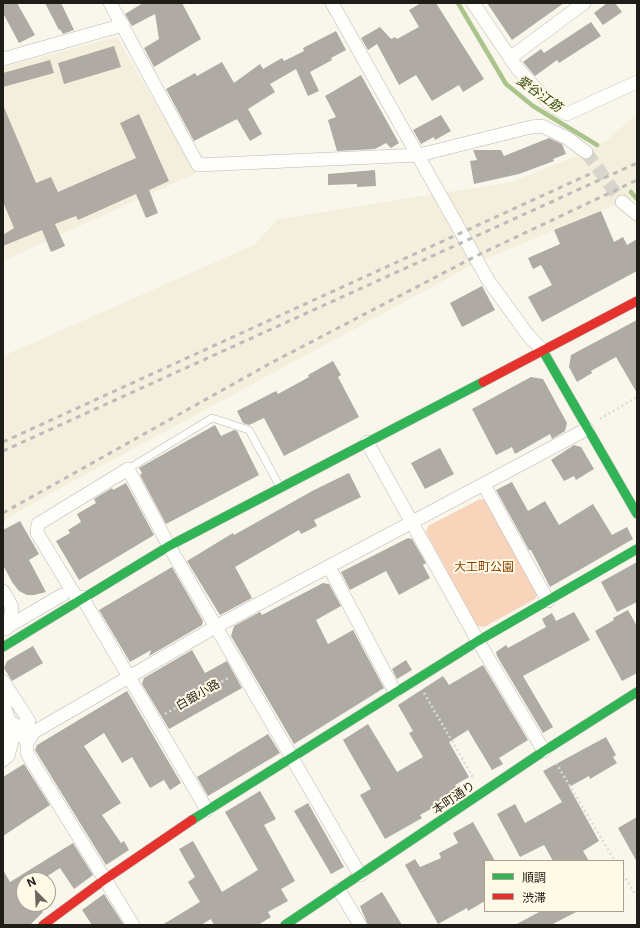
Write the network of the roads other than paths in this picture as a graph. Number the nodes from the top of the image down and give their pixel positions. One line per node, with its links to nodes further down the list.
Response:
1 (110, 3): 5 (street)
2 (332, 3): 11 (street)
3 (473, 3): 6 (street)
4 (584, 3): 6 (street)
5 (122, 25): 7 (street); 11 (street)
6 (510, 58): 9 (street)
7 (3, 59)
8 (637, 82): 9 (street)
9 (546, 116): 10 (street); 11 (street)
10 (586, 152)
11 (419, 155): 15 (street)
12 (622, 202): 13 (street)
13 (637, 214)
14 (637, 301): 15 (street)
15 (543, 351): 16 (street); 17 (street)
16 (587, 429): 19 (street); 21 (street)
17 (367, 442): 20 (street); 22 (street)
18 (128, 469): 20 (lane); 23 (street); 28 (street)
19 (484, 485): 22 (street); 29 (street)
20 (280, 487): 23 (street)
21 (637, 514)
22 (413, 523): 25 (street); 32 (street)
23 (169, 546): 28 (street); 30 (street)
24 (637, 549): 29 (street)
25 (329, 567): 30 (street); 36 (street)
26 (3, 591): 31 (street)
27 (62, 595): 31 (street)
28 (80, 598): 33 (street); 34 (street)
29 (548, 601): 32 (street)
30 (217, 626): 34 (street); 43 (street)
31 (6, 628)
32 (478, 641): 36 (street); 42 (street)
33 (3, 647)
34 (130, 678): 41 (street); 45 (street)
35 (3, 681): 39 (street)
36 (395, 692): 43 (street)
37 (637, 692): 42 (street, 本町通り)
38 (3, 701): 39 (street)
39 (14, 724): 40 (lane); 41 (street); 44 (street)
40 (3, 742)
41 (27, 743): 47 (street)
42 (546, 750): 46 (street, 本町通り)
43 (294, 758): 45 (street); 46 (street)
44 (3, 760)
45 (207, 810): 47 (street)
46 (360, 875): 48 (street, 本町通り)
47 (104, 880): 49 (street); 50 (street)
48 (339, 890): 51 (street, 本町通り); 52 (street)
49 (43, 925)
50 (133, 925)
51 (285, 925)
52 (360, 925)

